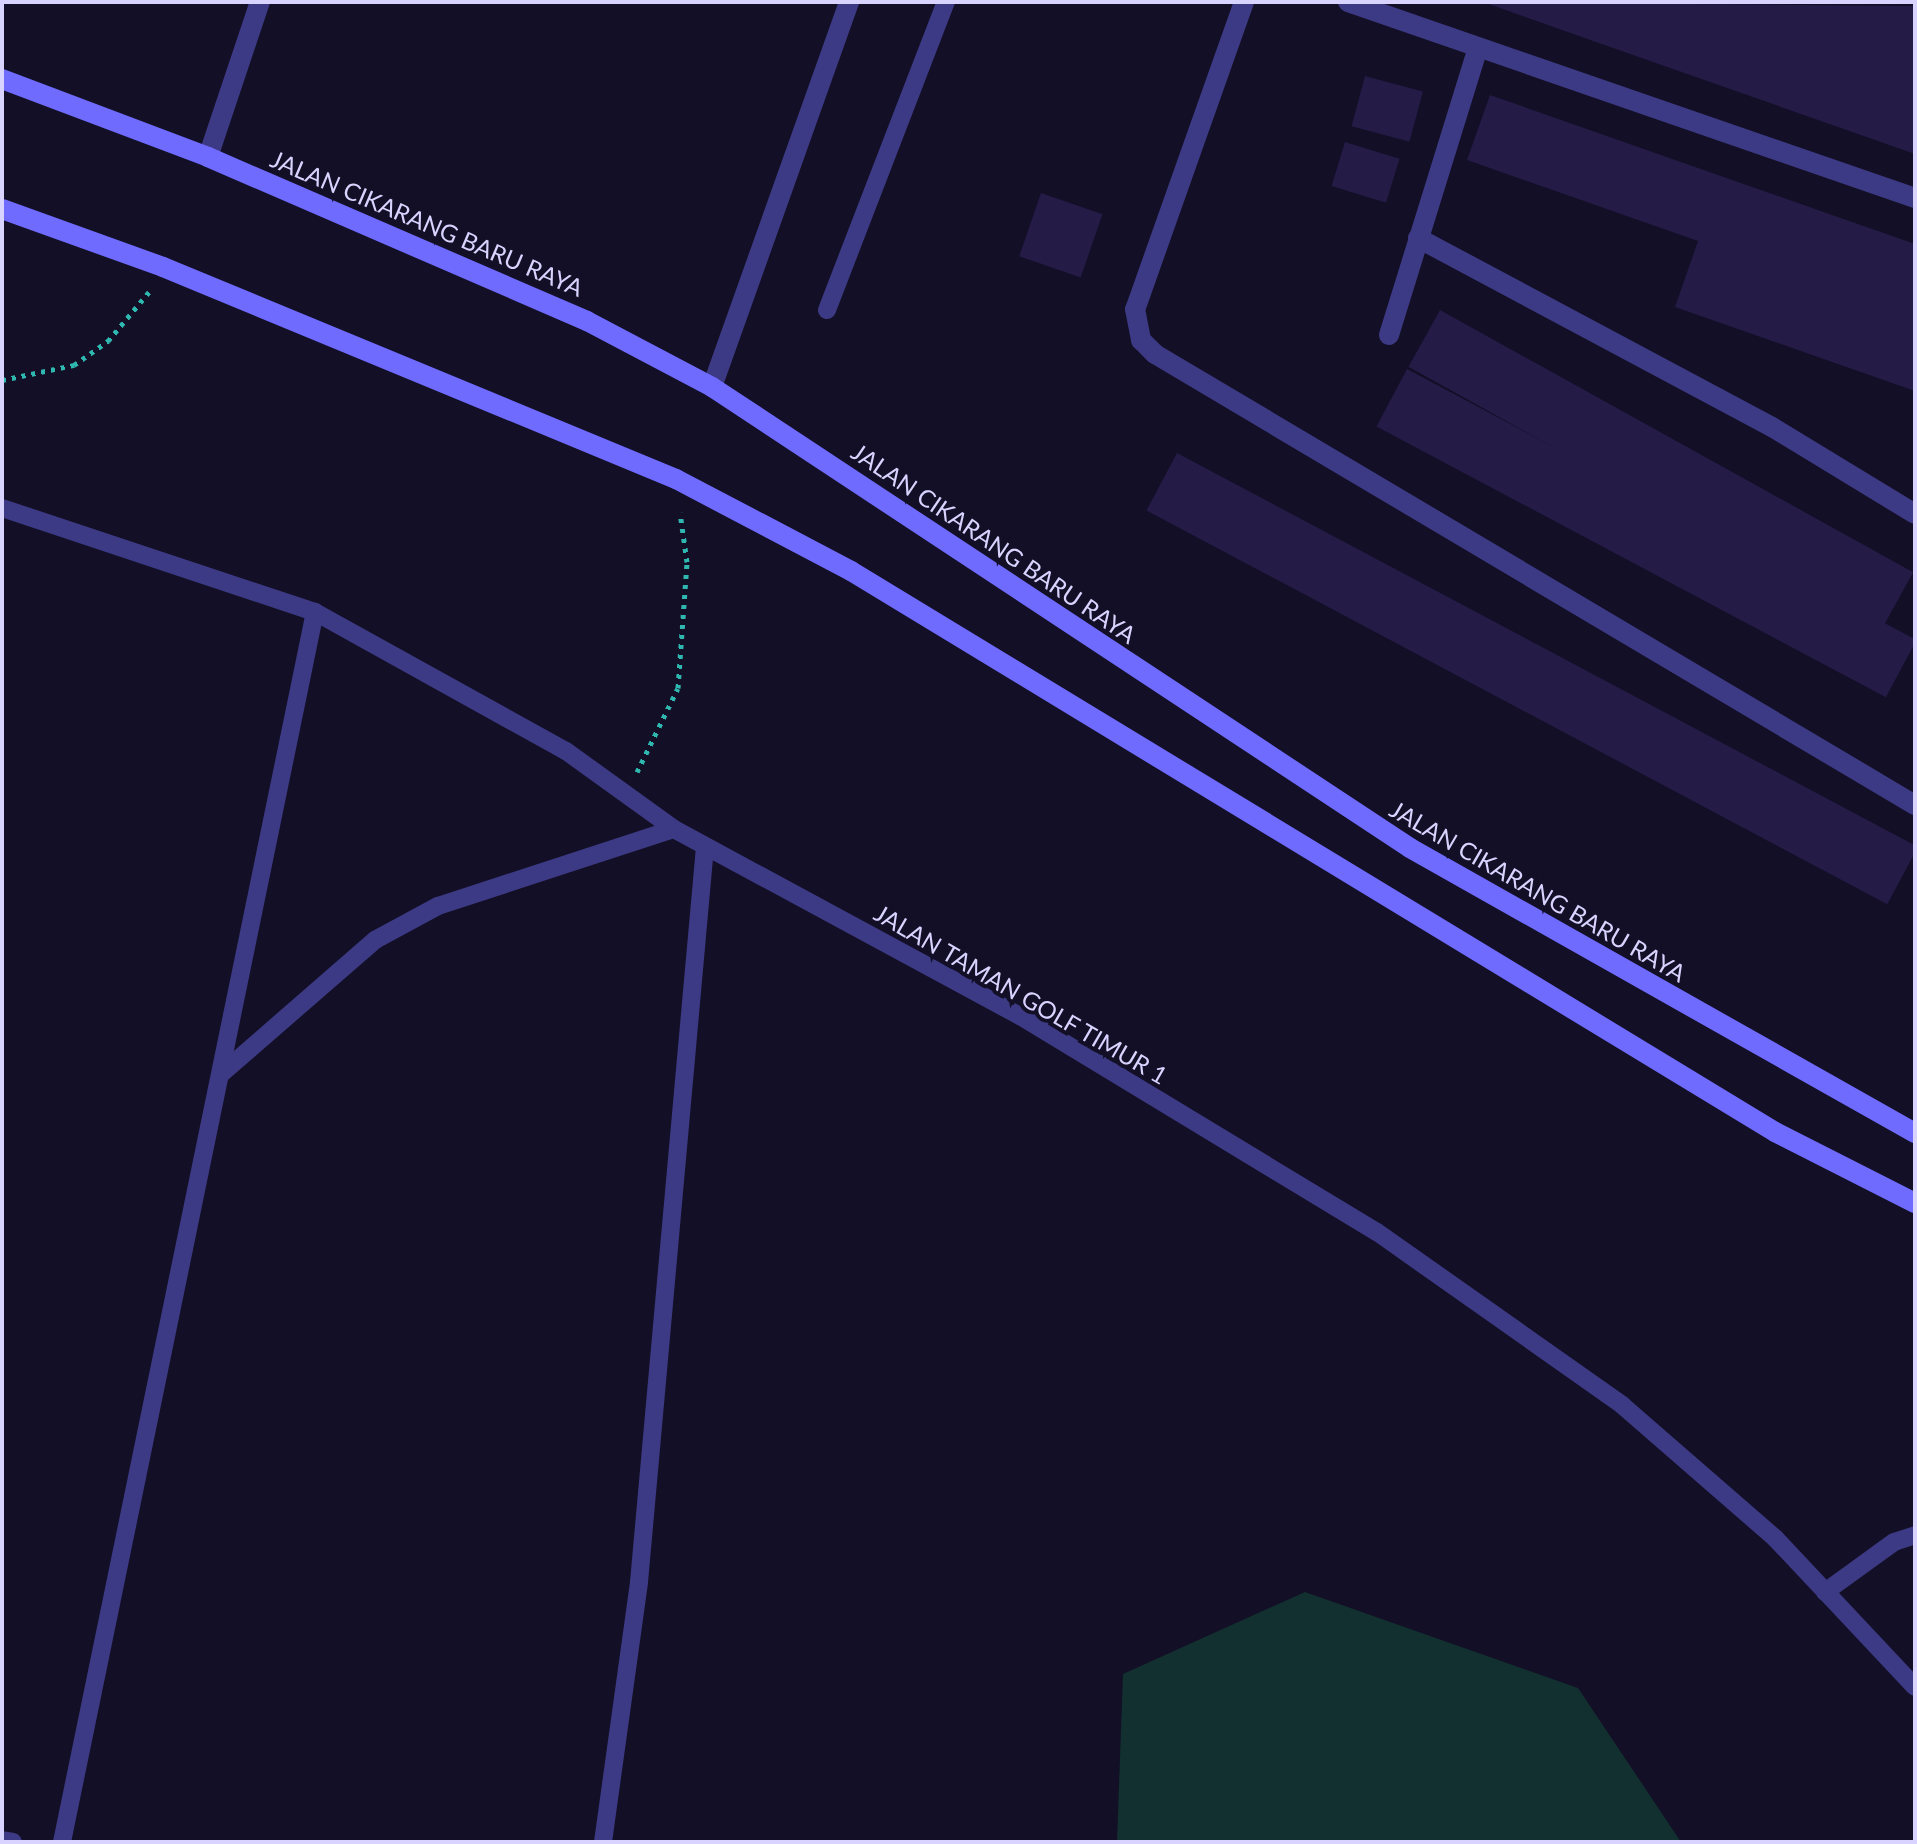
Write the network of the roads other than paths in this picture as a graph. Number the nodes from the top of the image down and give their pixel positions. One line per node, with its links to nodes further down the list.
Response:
1 (260, 2): 8 (street)
2 (849, 2): 14 (street)
3 (946, 2): 12 (lane)
4 (1244, 2): 18 (street)
5 (1348, 2): 6 (street)
6 (1478, 47): 9 (street); 11 (street)
7 (2, 79): 8 (main road, JALAN CIKARANG BARU RAYA)
8 (208, 157): 14 (main road, JALAN CIKARANG BARU RAYA)
9 (1915, 198)
10 (2, 209): 23 (main road)
11 (1418, 238): 13 (street); 16 (street)
12 (827, 310)
13 (1389, 335)
14 (712, 387): 22 (main road, JALAN CIKARANG BARU RAYA)
15 (2, 508): 17 (lane, JALAN TAMAN GOLF TIMUR 1)
16 (1915, 514)
17 (315, 612): 19 (lane, JALAN TAMAN GOLF TIMUR 1); 21 (lane)
18 (1915, 805)
19 (674, 829): 20 (lane, JALAN TAMAN GOLF TIMUR 1); 21 (lane)
20 (705, 847): 25 (lane, JALAN TAMAN GOLF TIMUR 1); 30 (lane)
21 (221, 1074): 29 (lane)
22 (1915, 1133)
23 (1915, 1203)
24 (1915, 1535): 25 (lane)
25 (1825, 1592): 26 (lane, JALAN TAMAN GOLF TIMUR 1)
26 (1913, 1681)
27 (2, 1840): 28 (lane)
28 (13, 1842)
29 (62, 1842)
30 (603, 1842)

